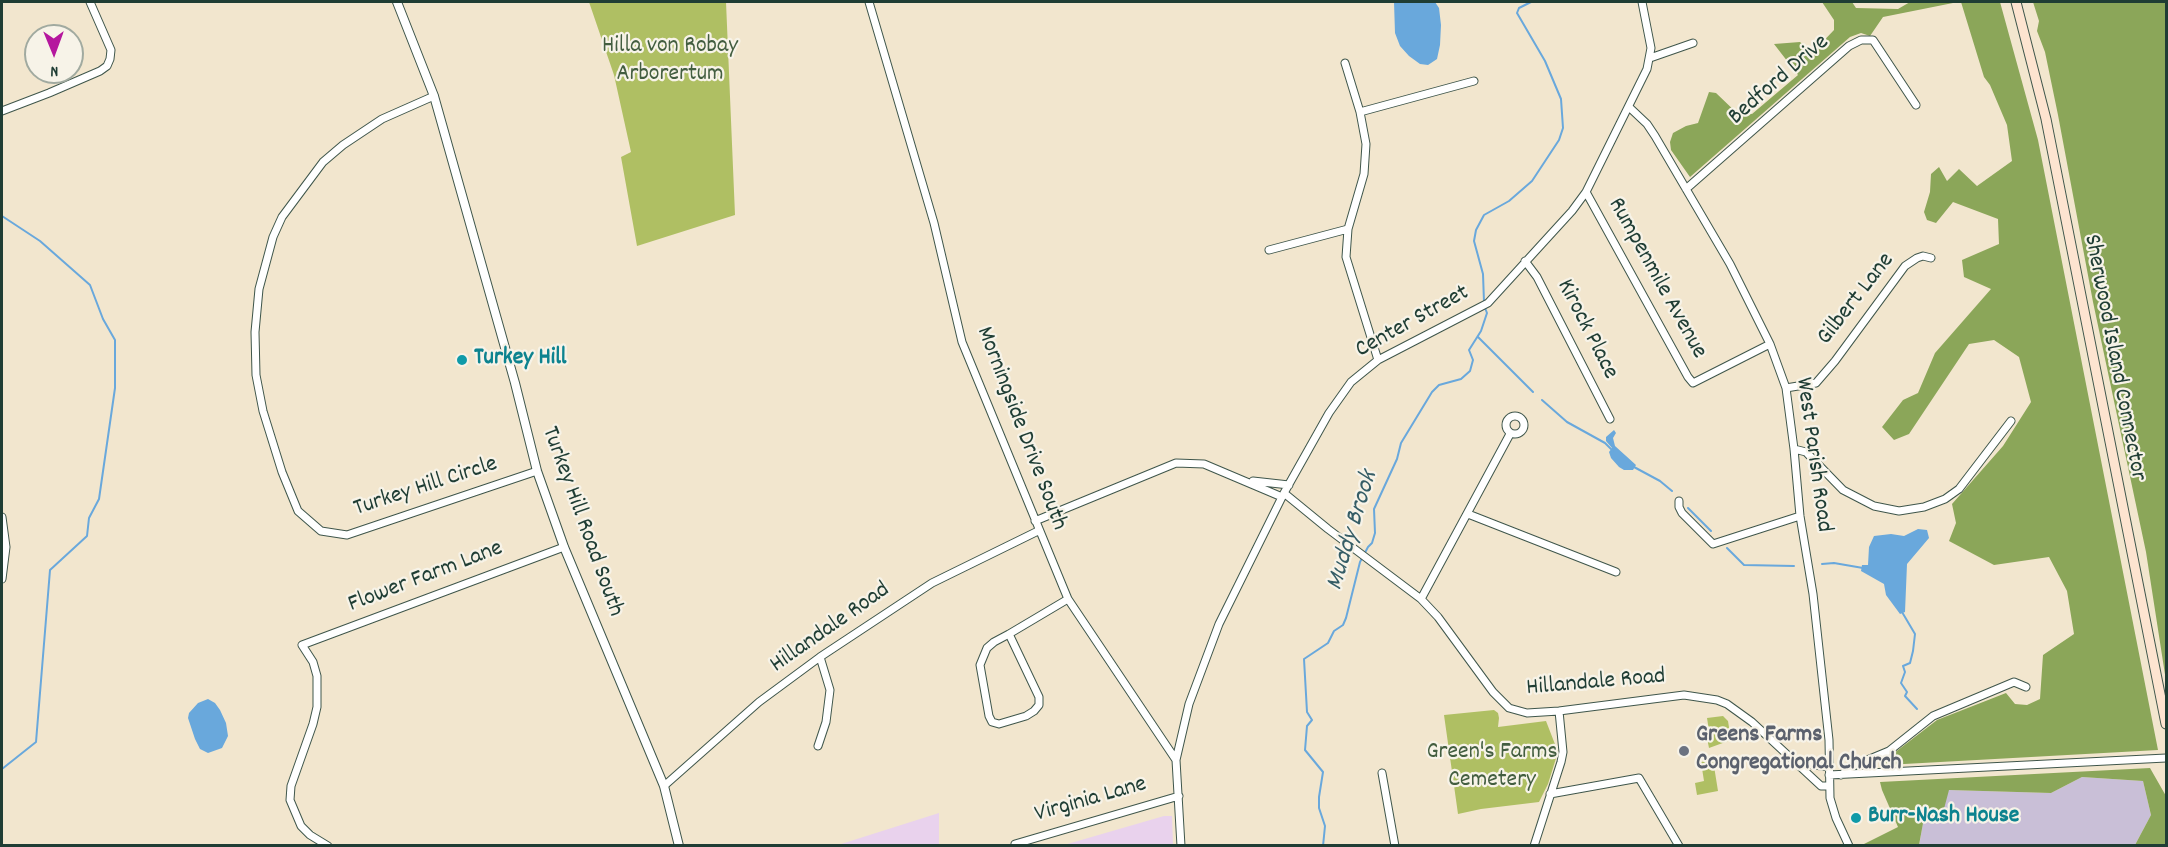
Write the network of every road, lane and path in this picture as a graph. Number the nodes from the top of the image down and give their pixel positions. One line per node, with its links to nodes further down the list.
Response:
1 (90, 2): 13 (street)
2 (397, 2): 10 (street, Turkey Hill Road South)
3 (869, 2): 36 (street, Morningside Drive South)
4 (1642, 2): 7 (street, Center Street)
5 (2016, 2): 47 (main road, Sherwood Island Connector)
6 (1693, 43): 7 (street)
7 (1650, 58): 12 (street, Center Street)
8 (1345, 63): 14 (street)
9 (1474, 81): 14 (street)
10 (434, 96): 28 (street, Turkey Hill Road South); 28 (street, Turkey Hill Circle)
11 (1916, 105): 15 (street, Bedford Drive)
12 (1629, 107): 15 (street, West Parish Road); 16 (street, Center Street)
13 (2, 111)
14 (1360, 112): 17 (street)
15 (1686, 189): 21 (street, West Parish Road)
16 (1586, 192): 20 (street, Center Street); 21 (street, Rumpenmile Avenue)
17 (1348, 229): 18 (street); 22 (street)
18 (1269, 250)
19 (1931, 258): 23 (street, Gilbert Lane)
20 (1526, 261): 22 (street, Center Street); 24 (street, Kirock Place)
21 (1770, 344): 23 (street, West Parish Road)
22 (1378, 360): 30 (street, Center Street)
23 (1786, 388): 27 (street, West Parish Road)
24 (1610, 419)
25 (2011, 421): 27 (street)
26 (1510, 434): 33 (street)
27 (1794, 449): 34 (street, West Parish Road)
28 (537, 471): 38 (street, Turkey Hill Road South)
29 (1243, 479): 30 (street, Hillandale Road); 31 (street, Hillandale Road); 36 (street, Hillandale Road)
30 (1289, 485): 31 (street, Center Street)
31 (1283, 495): 42 (street, Hillandale Road); 50 (street, Center Street)
32 (1679, 501): 34 (street)
33 (1468, 514): 39 (street); 42 (street)
34 (1800, 516): 52 (street, West Parish Road)
35 (2, 517): 40 (street)
36 (1035, 520): 37 (street, Morningside Drive South)
37 (1038, 531): 41 (street, Morningside Drive South); 44 (street, Hillandale Road)
38 (564, 547): 56 (street, Turkey Hill Road South); 61 (street, Flower Farm Lane)
39 (1616, 572)
40 (2, 579)
41 (1068, 599): 43 (street); 50 (street, Morningside Drive South)
42 (1421, 599): 46 (street, Hillandale Road)
43 (1009, 634): 43 (street)
44 (820, 657): 48 (street); 56 (street, Hillandale Road)
45 (2025, 687): 54 (street)
46 (1559, 711): 51 (street, Hillandale Road); 58 (street)
47 (2166, 724)
48 (818, 746)
49 (2166, 758): 54 (street)
50 (1176, 760): 59 (street, Morningside Drive South)
51 (1798, 763): 52 (street); 57 (street, Hillandale Road)
52 (1830, 767): 55 (street, West Parish Road)
53 (1382, 773): 64 (street)
54 (1840, 775): 55 (street)
55 (1829, 776): 57 (street, West Parish Road)
56 (664, 786): 62 (street, Turkey Hill Road South)
57 (1829, 786): 67 (street, West Parish Road)
58 (1550, 794): 65 (street); 66 (street)
59 (1179, 796): 60 (street, Virginia Lane); 63 (street, Morningside Drive South)
60 (1015, 844)
61 (328, 846)
62 (679, 846)
63 (1181, 846)
64 (1395, 846)
65 (1534, 846)
66 (1679, 846)
67 (1849, 846)

